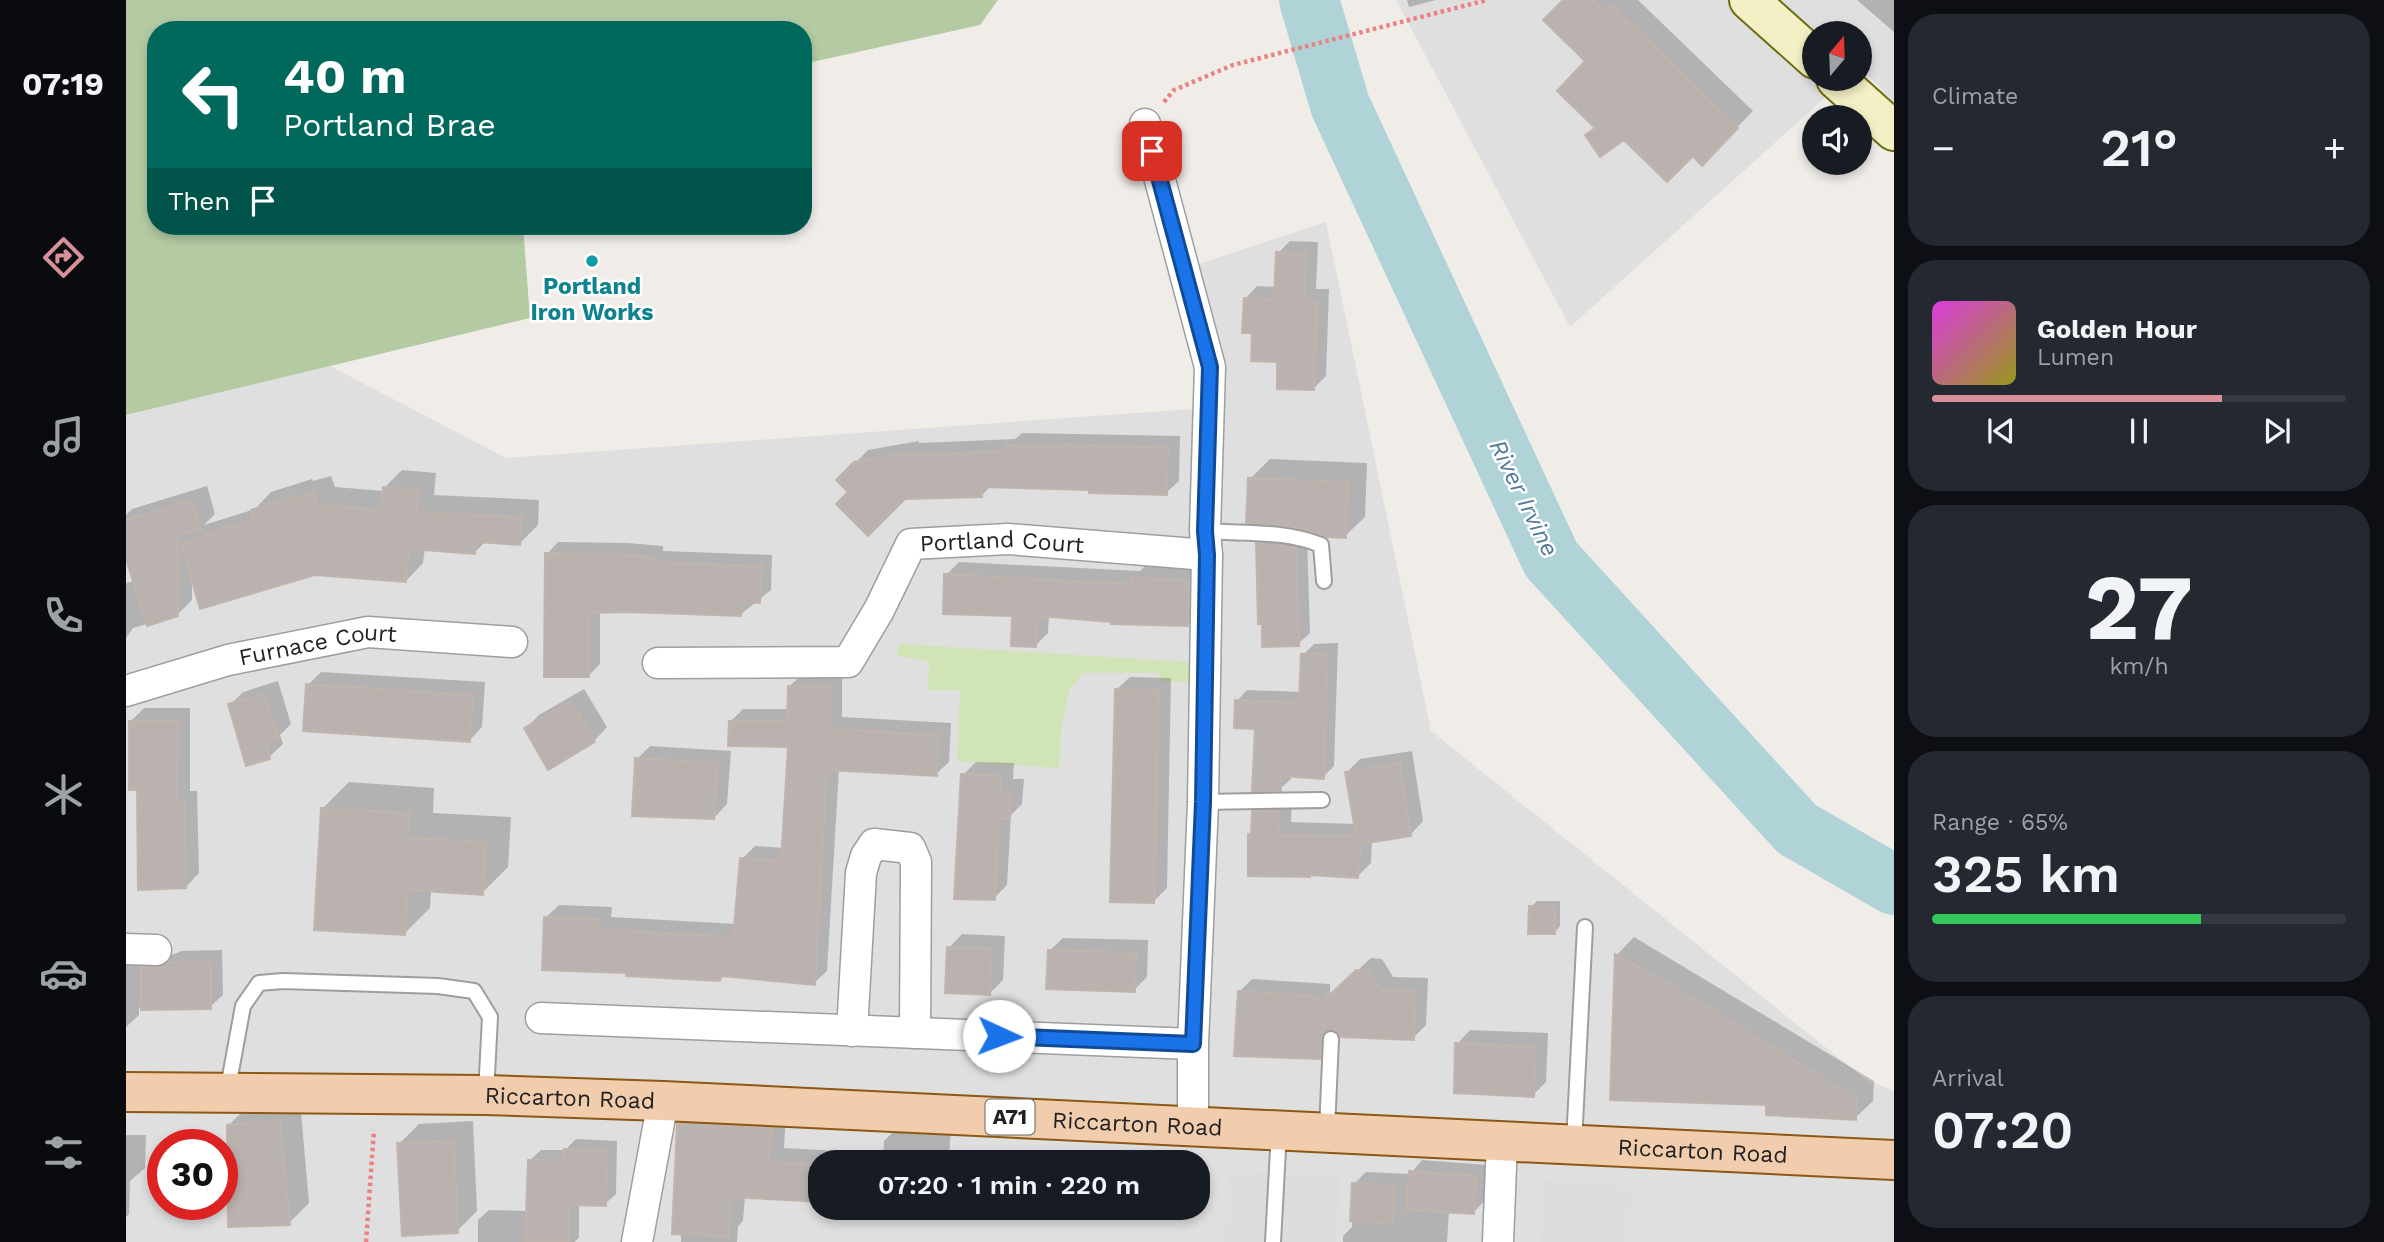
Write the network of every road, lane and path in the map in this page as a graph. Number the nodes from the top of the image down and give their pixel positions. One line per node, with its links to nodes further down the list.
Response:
1 (1487, 0): 5 (path)
2 (1749, 0): 3 (main road)
3 (1802, 47)
4 (1849, 91): 6 (main road)
5 (1145, 124): 7 (street)
6 (1894, 131)
7 (1206, 543): 8 (lane); 10 (street, Portland Court); 13 (street)
8 (1324, 581)
9 (512, 642): 11 (street, Furnace Court)
10 (658, 663)
11 (126, 691)
12 (1322, 800): 13 (lane)
13 (1203, 802): 21 (street)
14 (1585, 927): 31 (lane)
15 (126, 948): 16 (street)
16 (156, 950)
17 (541, 1018): 18 (street)
18 (852, 1031): 19 (street); 19 (street)
19 (915, 1033): 21 (street)
20 (1331, 1039): 29 (lane)
21 (1193, 1044): 27 (street)
22 (126, 1092): 23 (main road, Riccarton Road / A71)
23 (228, 1093): 24 (main road, Riccarton Road / A71); 25 (lane)
24 (377, 1094): 25 (main road, Riccarton Road / A71); 33 (path)
25 (486, 1095): 26 (main road, Riccarton Road / A71)
26 (663, 1101): 27 (main road, Riccarton Road / A71); 34 (street)
27 (1193, 1125): 28 (main road, Riccarton Road / A71)
28 (1279, 1130): 29 (main road, Riccarton Road / A71); 35 (lane)
29 (1326, 1132): 30 (main road, Riccarton Road / A71)
30 (1502, 1141): 31 (main road, Riccarton Road / A71); 36 (street)
31 (1573, 1144): 32 (main road, Riccarton Road / A71)
32 (1894, 1160)
33 (366, 1242)
34 (637, 1242)
35 (1273, 1242)
36 (1498, 1242)

